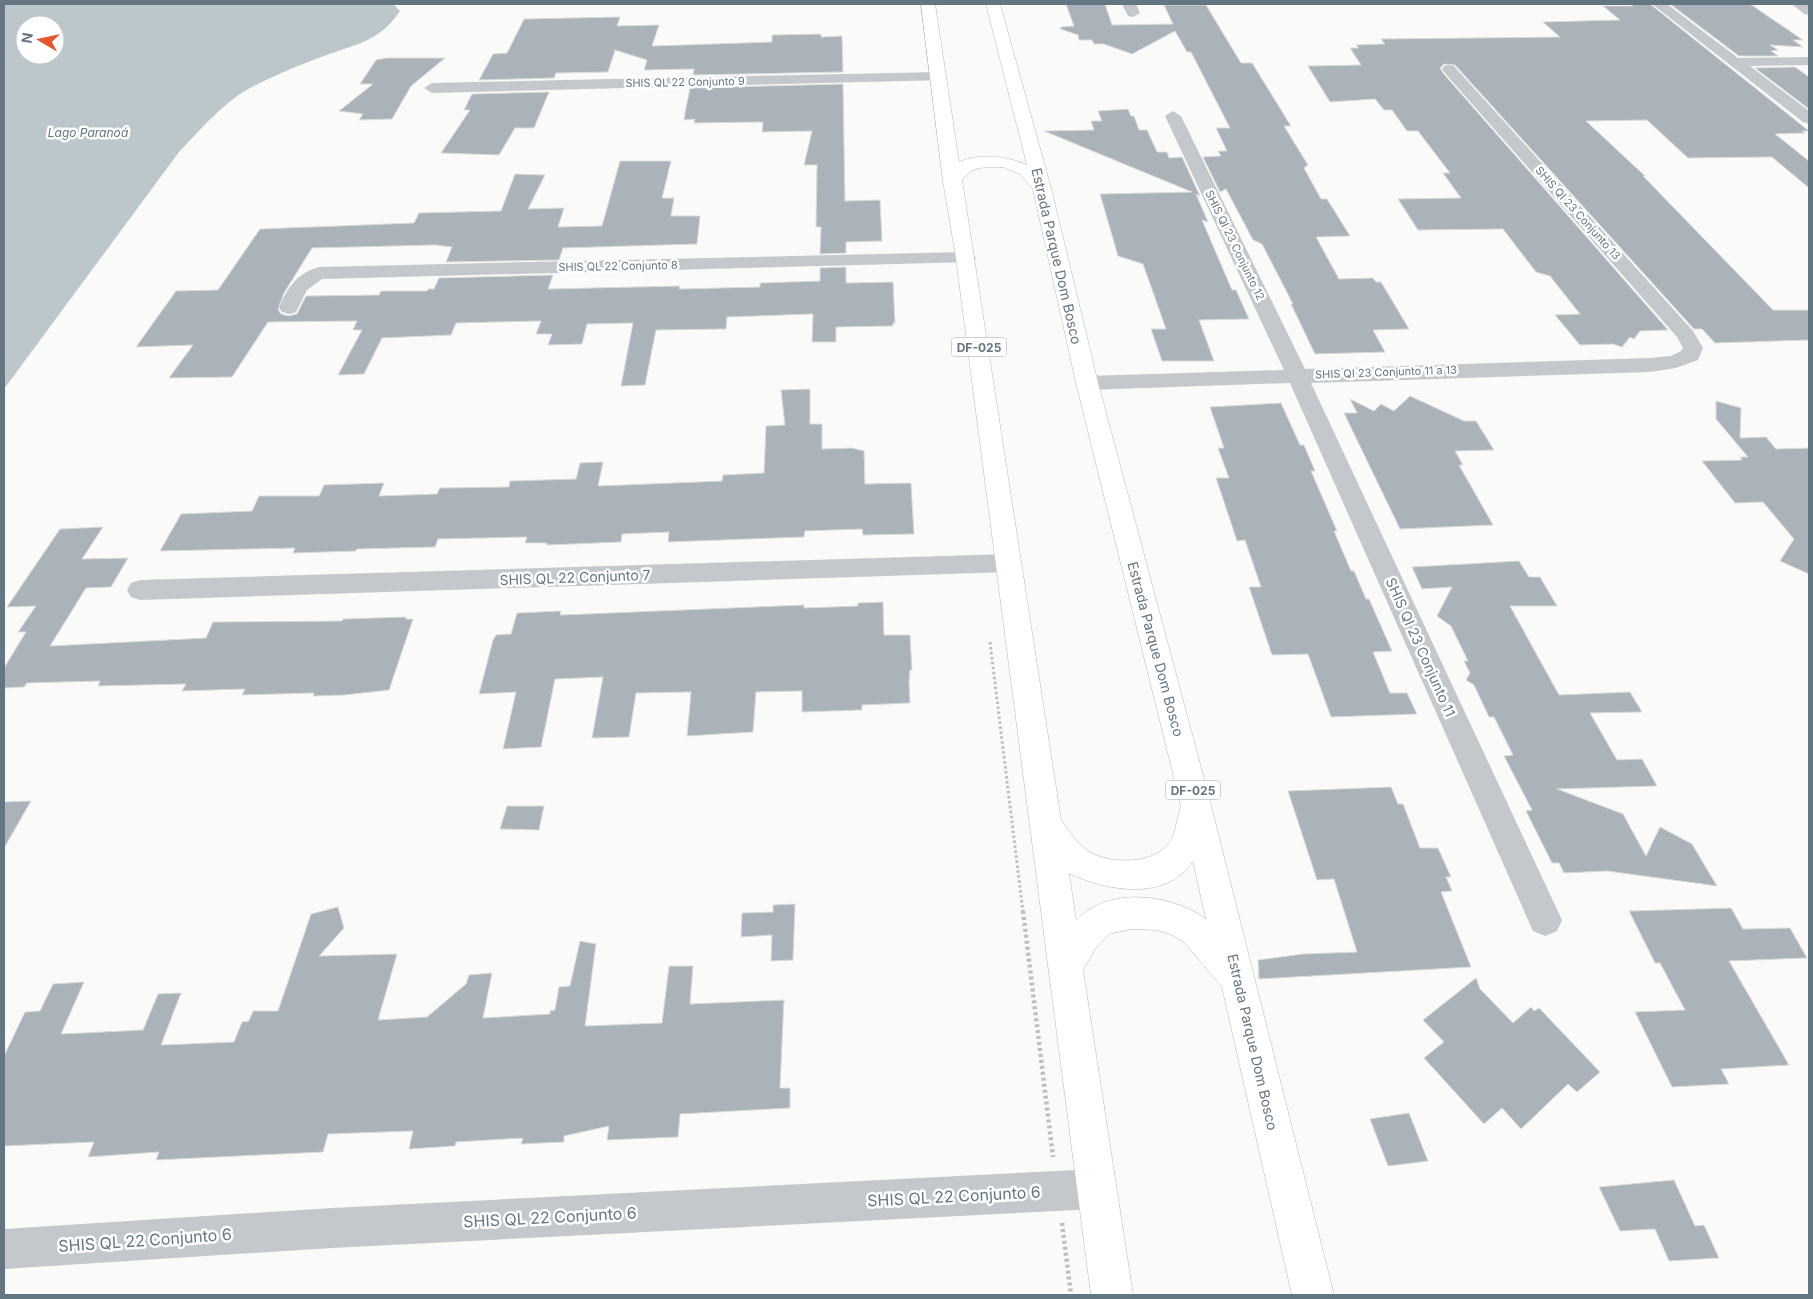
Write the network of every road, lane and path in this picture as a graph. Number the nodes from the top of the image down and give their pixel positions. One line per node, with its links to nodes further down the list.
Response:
1 (928, 4): 9 (main road, DF-025)
2 (993, 4): 14 (main road, Estrada Parque Dom Bosco / DF-025)
3 (1660, 4): 7 (street)
4 (1799, 4): 5 (street)
5 (1809, 11)
6 (1809, 61): 7 (street)
7 (1735, 62): 12 (street)
8 (1449, 69): 19 (street, SHIS QI 23 Conjunto 13)
9 (939, 77): 10 (street, SHIS QL 22 Conjunto 9); 13 (main road, DF-025)
10 (432, 88)
11 (1173, 116): 20 (street, SHIS QI 23 Conjunto 12)
12 (1809, 119)
13 (948, 131): 14 (main road); 15 (main road, DF-025)
14 (1030, 141): 16 (main road, Estrada Parque Dom Bosco / DF-025)
15 (952, 181): 16 (main road); 17 (main road, DF-025)
16 (1042, 188): 21 (main road, Estrada Parque Dom Bosco / DF-025)
17 (966, 258): 18 (street, SHIS QL 22 Conjunto 8); 22 (main road, DF-025)
18 (289, 308)
19 (1684, 359): 20 (street, SHIS QI 23 Conjunto 11 a 13)
20 (1297, 375): 21 (street, SHIS QI 23 Conjunto 11 a 13); 26 (street, SHIS QI 23 Conjunto 11)
21 (1087, 383): 24 (main road, Estrada Parque Dom Bosco / DF-025)
22 (1009, 563): 23 (street, SHIS QL 22 Conjunto 7); 25 (main road, DF-025)
23 (140, 590)
24 (1196, 805): 25 (main road); 28 (main road, Estrada Parque Dom Bosco / DF-025)
25 (1044, 822): 27 (main road, DF-025)
26 (1545, 920)
27 (1065, 970): 28 (main road); 29 (main road, DF-025)
28 (1238, 981): 32 (main road, Estrada Parque Dom Bosco / DF-025)
29 (1096, 1189): 30 (street, SHIS QL 22 Conjunto 6); 31 (main road, DF-025)
30 (4, 1249)
31 (1112, 1295)
32 (1313, 1295)

